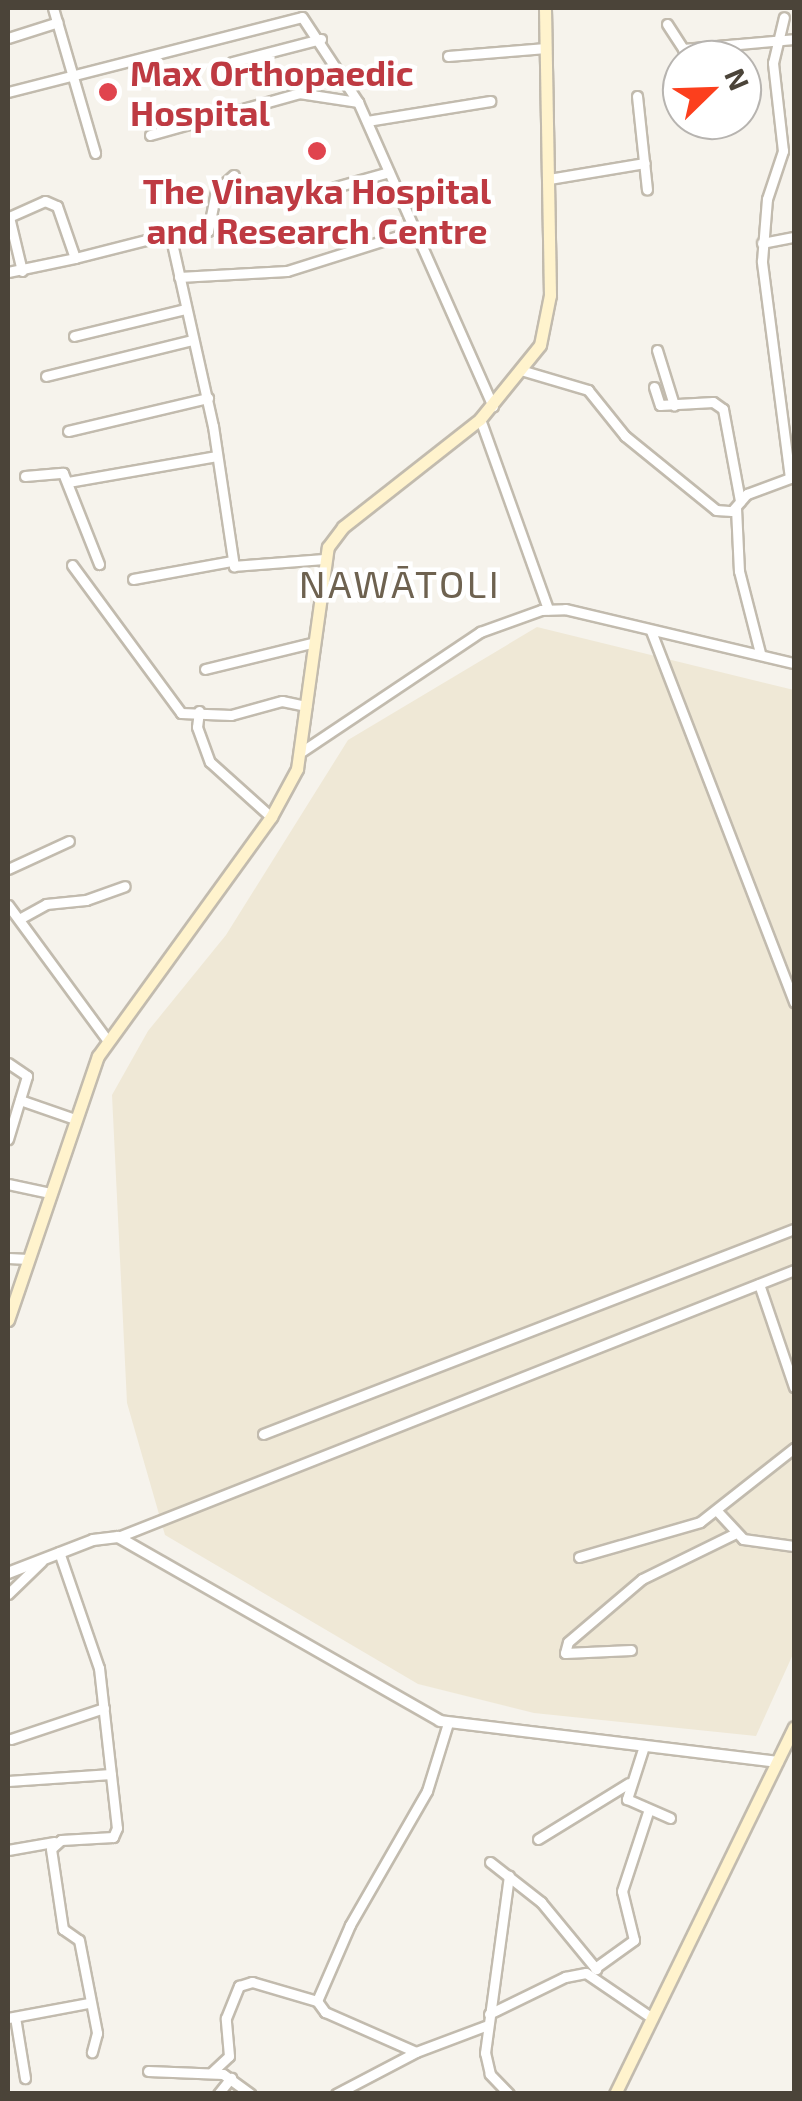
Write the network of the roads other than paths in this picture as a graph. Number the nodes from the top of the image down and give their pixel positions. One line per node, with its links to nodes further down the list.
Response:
1 (53, 8): 5 (street)
2 (545, 8): 11 (main road)
3 (299, 12): 8 (street); 14 (street)
4 (784, 17): 10 (street)
5 (58, 22): 7 (street); 14 (street)
6 (668, 24): 10 (street)
7 (8, 38)
8 (321, 38): 13 (street); 17 (street)
9 (794, 39): 10 (street)
10 (778, 40): 31 (street)
11 (546, 48): 12 (street); 25 (main road)
12 (448, 56)
13 (232, 62)
14 (72, 77): 15 (street); 21 (street)
15 (8, 92)
16 (637, 96): 22 (street)
17 (358, 102): 19 (street); 20 (street)
18 (490, 102): 19 (street)
19 (367, 121): 23 (street)
20 (150, 135)
21 (96, 153)
22 (644, 163): 25 (street); 26 (street)
23 (389, 172): 27 (street); 28 (street)
24 (234, 175): 30 (street)
25 (549, 179): 40 (main road)
26 (647, 188)
27 (303, 196)
28 (414, 231): 35 (street); 45 (street)
29 (794, 237): 31 (street)
30 (173, 239): 32 (street); 35 (street)
31 (762, 243): 51 (street)
32 (74, 258): 33 (street); 33 (street)
33 (22, 271): 34 (street)
34 (8, 272)
35 (180, 277): 36 (street)
36 (186, 309): 37 (street); 38 (street)
37 (74, 336)
38 (193, 340): 41 (street); 43 (street)
39 (656, 350): 44 (street)
40 (524, 371): 45 (main road); 51 (street)
41 (46, 376)
42 (654, 387): 44 (street)
43 (208, 398): 47 (street); 48 (street)
44 (674, 405): 51 (street)
45 (492, 406): 46 (main road)
46 (480, 419): 52 (main road); 57 (street)
47 (68, 430)
48 (216, 456): 50 (street); 53 (street)
49 (25, 476): 50 (street)
50 (68, 482): 54 (street)
51 (738, 504): 60 (street)
52 (323, 559): 53 (street); 59 (main road)
53 (232, 560): 56 (street)
54 (99, 564)
55 (72, 565): 64 (street)
56 (134, 579)
57 (548, 609): 58 (street); 65 (street)
58 (652, 631): 60 (street); 72 (street)
59 (312, 644): 62 (street); 63 (main road)
60 (760, 653): 61 (street)
61 (794, 663)
62 (205, 669)
63 (306, 706): 64 (street); 65 (main road)
64 (199, 711): 66 (street)
65 (301, 752): 66 (main road)
66 (270, 817): 73 (main road)
67 (69, 841): 68 (street)
68 (8, 869)
69 (125, 886): 71 (street)
70 (8, 905): 71 (street)
71 (21, 918): 73 (street)
72 (794, 1002)
73 (108, 1041): 76 (main road)
74 (8, 1063): 75 (street)
75 (20, 1100): 76 (street); 77 (street)
76 (75, 1119): 79 (main road)
77 (8, 1140)
78 (8, 1184): 79 (street)
79 (50, 1193): 82 (main road)
80 (794, 1229): 87 (street)
81 (8, 1258): 82 (street)
82 (28, 1259): 85 (main road)
83 (794, 1270): 84 (street)
84 (760, 1284): 86 (street); 91 (street)
85 (8, 1320)
86 (794, 1387)
87 (263, 1434)
88 (794, 1448): 89 (street)
89 (718, 1512): 90 (street); 94 (street)
90 (734, 1534): 92 (street); 98 (street)
91 (118, 1538): 93 (street); 100 (street)
92 (794, 1546)
93 (59, 1552): 95 (street); 99 (street)
94 (580, 1557)
95 (45, 1558): 96 (street); 97 (street)
96 (8, 1573)
97 (8, 1594)
98 (631, 1650)
99 (104, 1708): 102 (street); 105 (street)
100 (448, 1723): 103 (street); 117 (street)
101 (794, 1727): 104 (main road)
102 (11, 1739)
103 (644, 1746): 104 (street); 107 (street)
104 (778, 1762): 120 (main road)
105 (111, 1774): 106 (street); 111 (street)
106 (8, 1781)
107 (629, 1782): 108 (street); 110 (street)
108 (648, 1812): 109 (street); 115 (street)
109 (670, 1818)
110 (538, 1839)
111 (54, 1842): 112 (street); 118 (street)
112 (8, 1850)
113 (490, 1862): 114 (street)
114 (510, 1876): 115 (street); 119 (street)
115 (595, 1968): 116 (street)
116 (603, 1982): 119 (street); 120 (street)
117 (317, 2001): 124 (street); 126 (street)
118 (88, 2003): 121 (street); 123 (street)
119 (489, 2014): 122 (street)
120 (649, 2016): 133 (main road)
121 (11, 2018): 127 (street)
122 (488, 2025): 124 (street); 132 (street)
123 (92, 2052)
124 (416, 2052): 131 (street)
125 (148, 2071): 126 (street)
126 (212, 2072): 128 (street)
127 (25, 2078)
128 (231, 2078): 129 (street); 130 (street)
129 (218, 2094)
130 (252, 2094)
131 (336, 2094)
132 (508, 2094)
133 (615, 2094)

